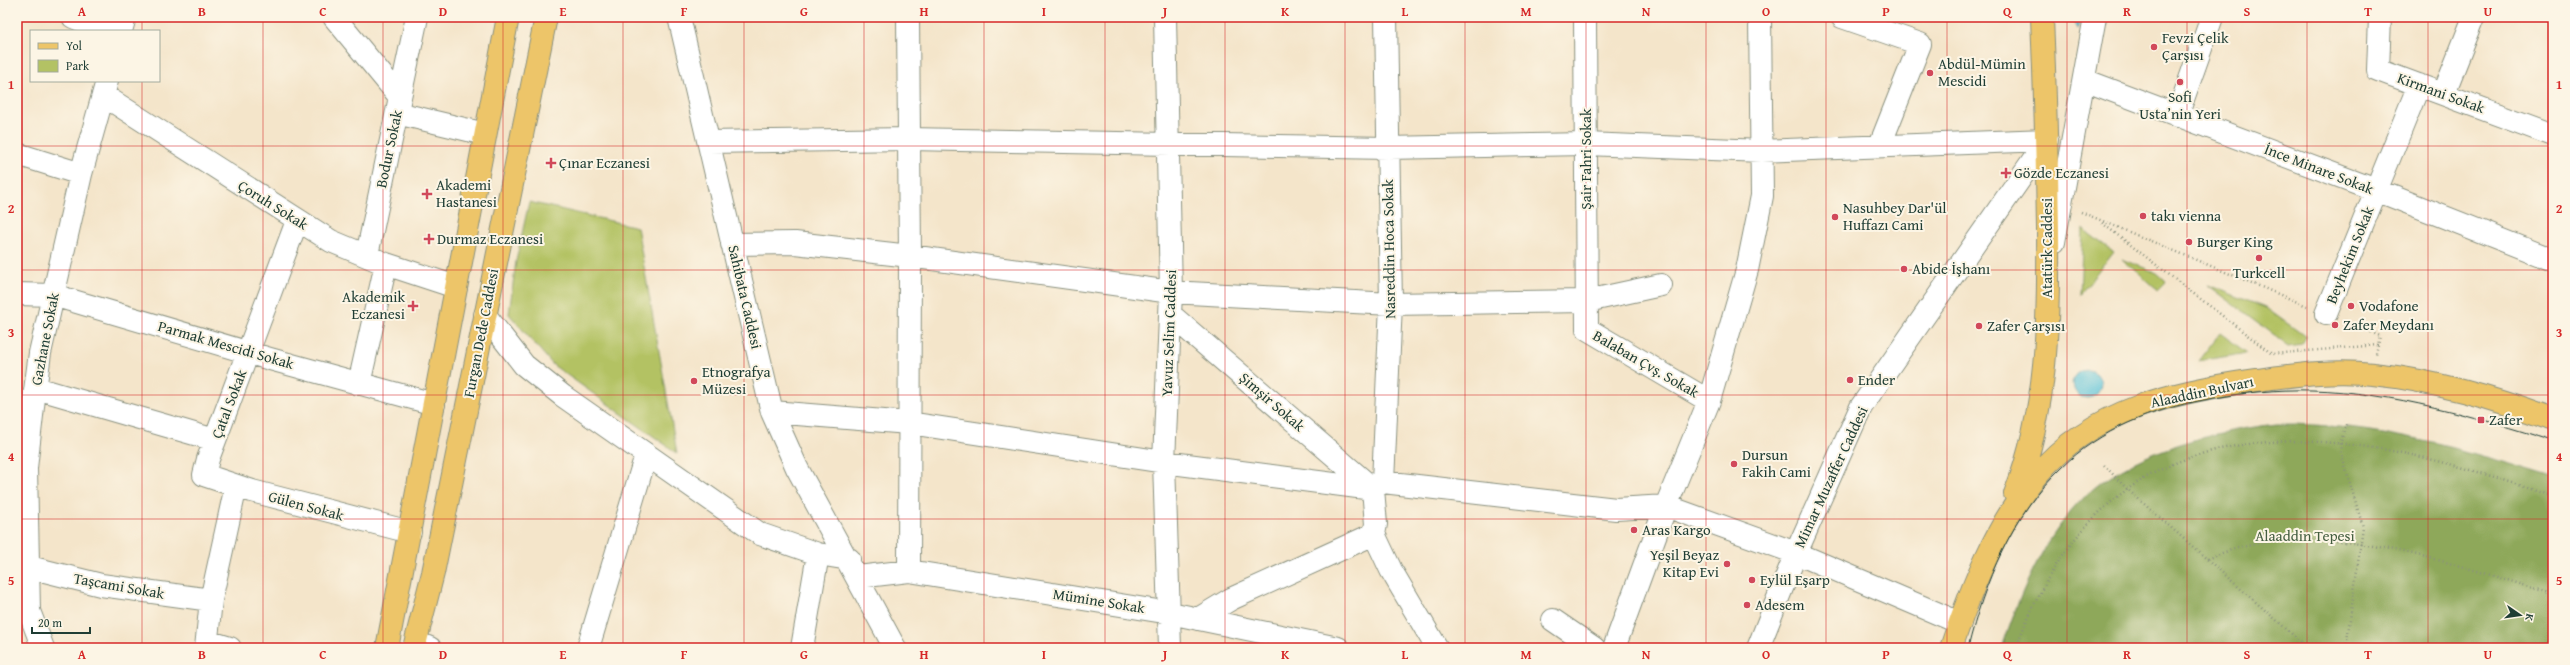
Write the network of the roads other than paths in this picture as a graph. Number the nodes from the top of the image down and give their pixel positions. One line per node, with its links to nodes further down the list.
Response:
1 (73, 17): 19 (street)
2 (125, 17): 20 (street)
3 (334, 17): 25 (street, Bodur Sokak)
4 (418, 17): 25 (street)
5 (508, 17): 27 (main road)
6 (546, 17): 55 (main road, Furgan Dede Caddesi)
7 (679, 17): 31 (street, Sahibata Caddesi)
8 (908, 17): 29 (street)
9 (1165, 17): 32 (street, Yavuz Selim Caddesi)
10 (1386, 17): 35 (street, Nasreddin Hoca Sokak)
11 (1585, 17): 33 (street, Şair Fahri Sokak)
12 (1760, 17): 36 (street)
13 (1842, 17): 34 (street)
14 (2042, 17): 30 (main road, Atatürk Caddesi)
15 (2095, 17): 21 (street)
16 (2212, 17): 26 (street)
17 (2380, 17): 22 (street, Kirmani Sokak)
18 (2474, 17): 24 (street)
19 (105, 30)
20 (121, 30)
21 (2084, 80): 26 (street, İnce Minare Sokak); 46 (street)
22 (2419, 85): 24 (street, Kirmani Sokak); 39 (street, Beyhekim Sokak)
23 (105, 88): 38 (street, Gazhane Sokak); 40 (street, Çoruh Sokak)
24 (2444, 93): 28 (street, Kirmani Sokak)
25 (398, 105): 27 (street); 42 (street, Bodur Sokak)
26 (2177, 116): 39 (street, İnce Minare Sokak)
27 (485, 134): 48 (main road)
28 (2553, 135)
29 (909, 139): 31 (street); 32 (street); 43 (street)
30 (2047, 140): 34 (street); 46 (main road, Atatürk Caddesi); 76 (street, Mimar Muzaffer Caddesi)
31 (709, 142): 41 (street, Sahibata Caddesi)
32 (1170, 144): 35 (street); 49 (street, Yavuz Selim Caddesi)
33 (1586, 144): 35 (street); 36 (street); 52 (street, Şair Fahri Sokak)
34 (1880, 145): 36 (street)
35 (1388, 148): 53 (street, Nasreddin Hoca Sokak)
36 (1762, 150): 60 (street)
37 (17, 154): 38 (street)
38 (81, 174): 51 (street, Gazhane Sokak)
39 (2376, 190): 44 (street, İnce Minare Sokak); 54 (street, Beyhekim Sokak)
40 (297, 221): 42 (street, Çoruh Sokak); 57 (street, Çatal Sokak)
41 (732, 244): 43 (street); 62 (street, Sahibata Caddesi)
42 (366, 255): 45 (street, Çoruh Sokak)
43 (910, 256): 49 (street); 64 (street)
44 (2553, 260)
45 (386, 264): 48 (street, Çoruh Sokak); 58 (street)
46 (2048, 283): 75 (main road, Atatürk Caddesi)
47 (1661, 285): 52 (street)
48 (456, 287): 61 (main road)
49 (1171, 292): 53 (street); 56 (street, Yavuz Selim Caddesi)
50 (17, 294): 51 (street, Parmak Mescidi Sokak)
51 (53, 295): 57 (street, Parmak Mescidi Sokak); 59 (street, Gazhane Sokak)
52 (1587, 301): 53 (street); 60 (street, Balaban Çvş. Sokak)
53 (1391, 304): 69 (street, Nasreddin Hoca Sokak)
54 (2326, 314)
55 (485, 315): 66 (street, Mümine Sokak); 87 (main road, Furgan Dede Caddesi)
56 (1171, 315): 67 (street, Yavuz Selim Caddesi); 69 (street, Şimşir Sokak)
57 (248, 352): 58 (street, Parmak Mescidi Sokak); 65 (street, Çatal Sokak)
58 (359, 384): 61 (street, Parmak Mescidi Sokak)
59 (29, 392): 65 (street); 73 (street, Gazhane Sokak)
60 (1709, 401): 71 (street)
61 (434, 404): 72 (main road)
62 (772, 412): 64 (street); 79 (street, Sahibata Caddesi)
63 (2553, 420): 75 (main road, Alaaddin Bulvarı)
64 (909, 423): 67 (street); 80 (street)
65 (215, 440): 68 (street, Çatal Sokak)
66 (646, 455): 77 (street, Mümine Sokak); 91 (street)
67 (1164, 462): 69 (street); 82 (street, Yavuz Selim Caddesi)
68 (204, 475): 70 (street, Gülen Sokak)
69 (1378, 485): 71 (street); 74 (street, Nasreddin Hoca Sokak)
70 (236, 486): 72 (street, Gülen Sokak); 81 (street)
71 (1666, 506): 76 (street); 98 (street)
72 (410, 532): 90 (main road)
73 (23, 534): 78 (street, Gazhane Sokak)
74 (1374, 534): 83 (street); 96 (street)
75 (1995, 543): 85 (main road, Alaaddin Bulvarı)
76 (1796, 553): 85 (street); 99 (street, Mimar Muzaffer Caddesi)
77 (818, 554): 79 (street, Mümine Sokak); 92 (street)
78 (29, 567): 81 (street, Taşcami Sokak); 88 (street, Gazhane Sokak)
79 (854, 568): 80 (street, Mümine Sokak); 93 (street, Sahibata Caddesi)
80 (909, 571): 82 (street, Mümine Sokak)
81 (211, 600): 86 (street)
82 (1170, 613): 83 (street, Mümine Sokak); 94 (street, Yavuz Selim Caddesi)
83 (1198, 620): 95 (street, Mümine Sokak)
84 (1553, 620): 97 (street)
85 (1960, 623): 100 (main road, Alaaddin Bulvarı)
86 (207, 645): 89 (street)
87 (420, 646)
88 (43, 648)
89 (230, 648)
90 (387, 648)
91 (588, 648)
92 (802, 648)
93 (895, 648)
94 (1170, 648)
95 (1338, 648)
96 (1437, 648)
97 (1594, 648)
98 (1614, 648)
99 (1758, 648)
100 (1951, 648)

